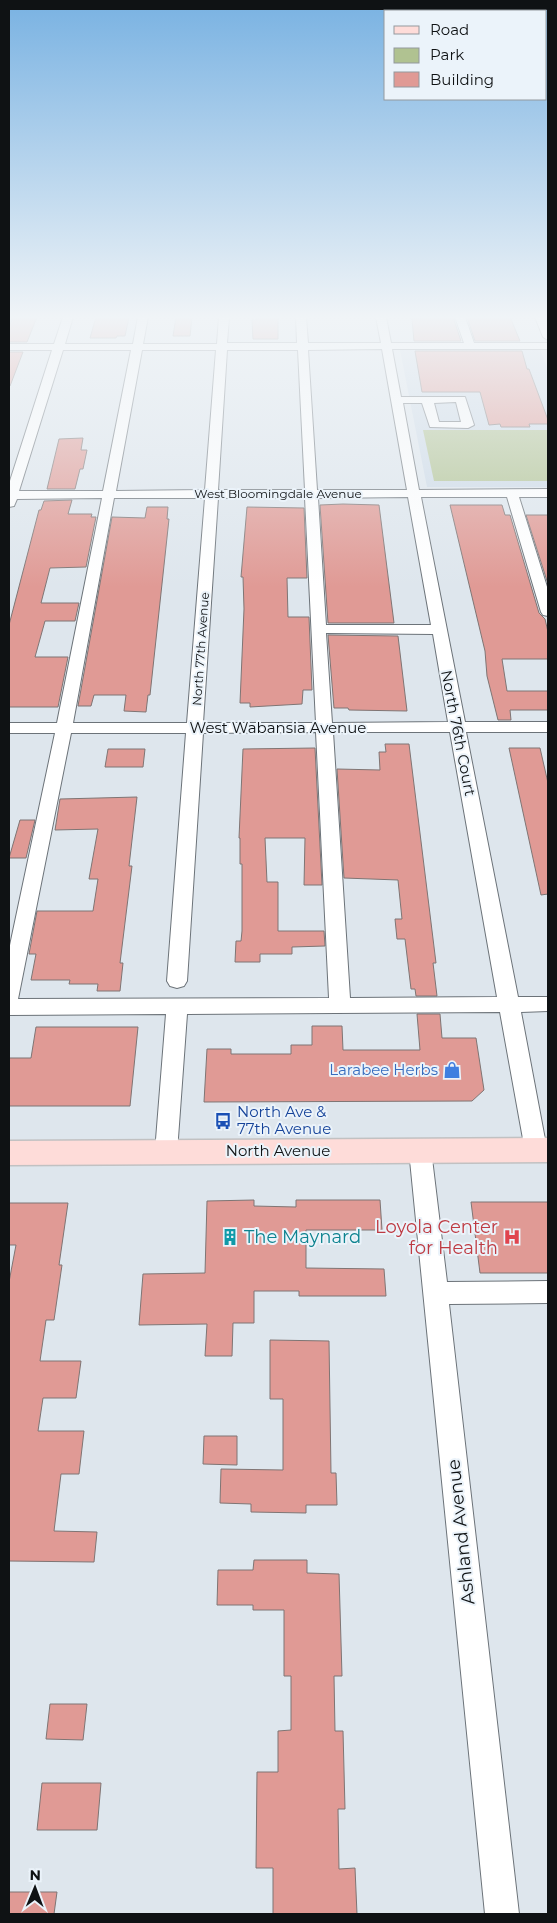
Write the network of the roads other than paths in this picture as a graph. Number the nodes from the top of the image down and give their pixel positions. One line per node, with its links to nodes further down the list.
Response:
1 (39, 407): 12 (street)
2 (127, 407): 7 (street)
3 (218, 407): 8 (street, North 77th Avenue)
4 (306, 407): 9 (street)
5 (397, 407): 10 (street, North 76th Court)
6 (548, 493): 11 (street, West Bloomingdale Avenue)
7 (110, 494): 8 (street, West Bloomingdale Avenue); 12 (street, West Bloomingdale Avenue); 20 (street)
8 (212, 494): 9 (street, West Bloomingdale Avenue); 21 (street, North 77th Avenue)
9 (311, 494): 10 (street, West Bloomingdale Avenue); 14 (street)
10 (414, 494): 11 (street, West Bloomingdale Avenue); 15 (street, North 76th Court)
11 (512, 494): 13 (street)
12 (10, 497)
13 (548, 612)
14 (319, 629): 15 (street); 16 (street)
15 (439, 630): 17 (street, North 76th Court)
16 (324, 727): 17 (street, West Wabansia Avenue); 21 (street, West Wabansia Avenue); 26 (street)
17 (457, 727): 18 (street, West Wabansia Avenue); 24 (street, North 76th Court)
18 (548, 727)
19 (9, 728): 20 (street, West Wabansia Avenue)
20 (64, 728): 21 (street, West Wabansia Avenue); 23 (street)
21 (195, 728): 22 (street, North 77th Avenue)
22 (177, 981)
23 (9, 997)
24 (509, 1004): 25 (street); 26 (street); 30 (street, North 76th Court)
25 (548, 1004)
26 (340, 1005): 28 (street)
27 (9, 1006): 28 (street)
28 (177, 1006): 31 (street)
29 (420, 1150): 30 (main road, North Avenue); 31 (main road, North Avenue); 34 (street, Ashland Avenue)
30 (542, 1150)
31 (166, 1152): 32 (main road, North Avenue)
32 (9, 1153)
33 (548, 1292): 34 (street)
34 (435, 1293): 35 (street, Ashland Avenue)
35 (502, 1914)

